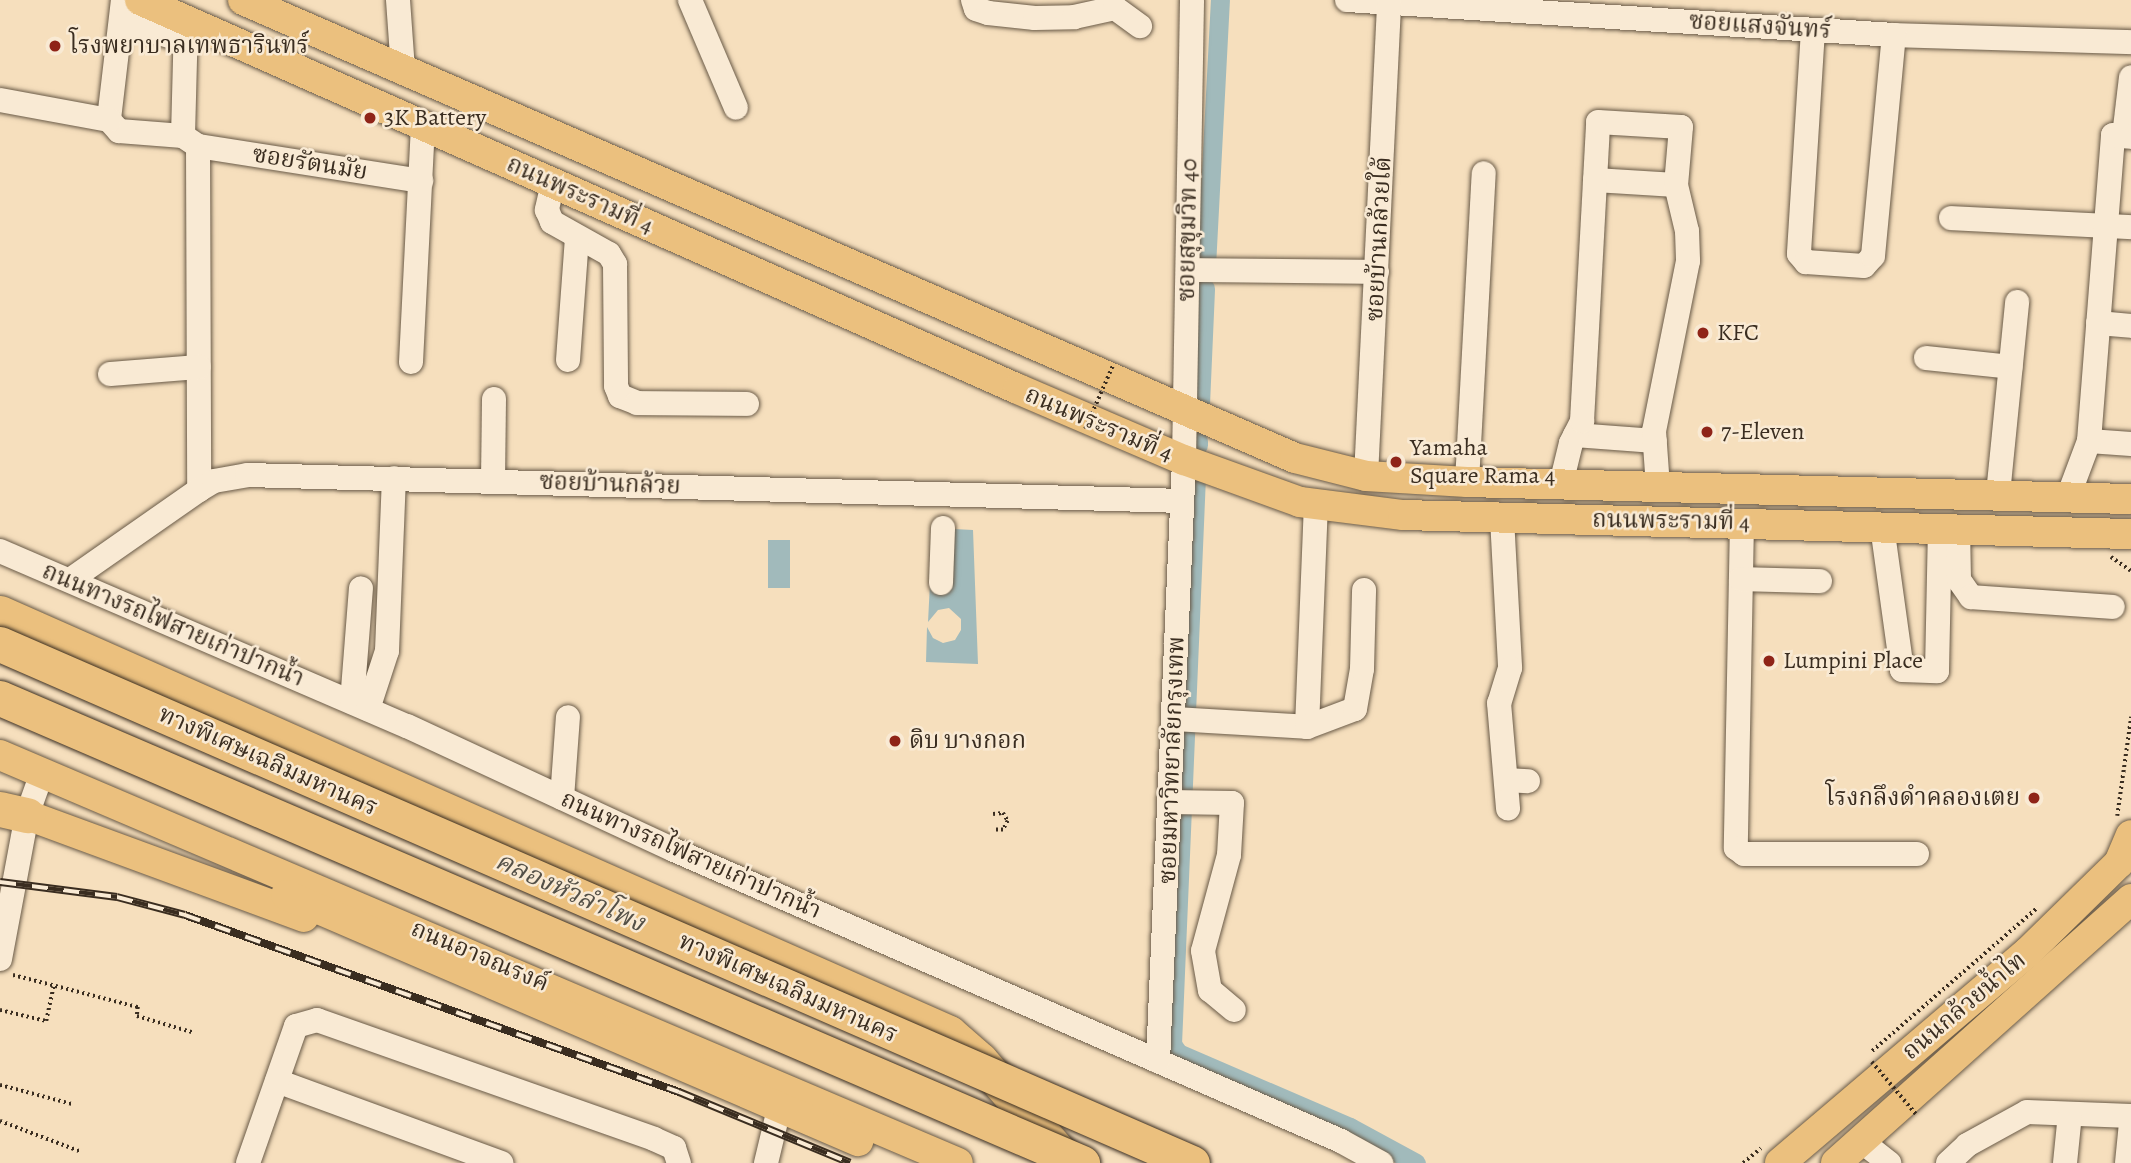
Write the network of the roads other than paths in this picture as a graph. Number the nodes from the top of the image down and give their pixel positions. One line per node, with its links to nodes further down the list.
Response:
1 (398, 0): 14 (street)
2 (690, 0): 17 (street)
3 (973, 0): 9 (street)
4 (1192, 0): 30 (street, ซอยสุขุมวิท 40)
5 (1347, 0): 7 (street, ซอยแสงจันทร์)
6 (251, 2): 14 (main road, ถนนพระรามที่ 4)
7 (1389, 3): 10 (street, ซอยแสงจันทร์); 31 (street, ซอยบ้านกล้วยใต้)
8 (128, 7): 11 (main road, ถนนพระรามที่ 4); 18 (street)
9 (1140, 26)
10 (1813, 30): 12 (street, ซอยแสงจันทร์); 12 (street)
11 (186, 31): 19 (main road, ถนนพระรามที่ 4); 21 (street)
12 (1894, 35): 13 (street, ซอยแสงจันทร์)
13 (2131, 42)
14 (403, 70): 19 (main road); 43 (main road, ถนนพระรามที่ 4)
15 (2131, 77): 20 (street)
16 (0, 100): 18 (street, ซอยรัตนมัย)
17 (736, 108)
18 (109, 120): 21 (street, ซอยรัตนมัย)
19 (423, 125): 24 (street); 25 (main road, ถนนพระรามที่ 4)
20 (2128, 136): 28 (street)
21 (190, 141): 24 (street, ซอยรัตนมัย); 38 (street)
22 (1484, 173): 52 (street)
23 (1595, 180): 26 (street); 26 (street); 44 (street)
24 (421, 181): 37 (street)
25 (553, 183): 29 (street); 48 (main road, ถนนพระรามที่ 4)
26 (1676, 185): 45 (street)
27 (1951, 218): 28 (street)
28 (2120, 226): 33 (street)
29 (578, 238): 36 (street); 42 (street)
30 (1188, 270): 31 (street); 43 (street, ซอยสุขุมวิท 40)
31 (1377, 272): 49 (street, ซอยบ้านกล้วยใต้)
32 (2017, 303): 39 (street)
33 (2098, 323): 34 (street); 46 (street)
34 (2131, 326)
35 (1926, 358): 39 (street)
36 (568, 360)
37 (411, 362)
38 (199, 367): 40 (street); 55 (street)
39 (2011, 367): 56 (street)
40 (110, 374)
41 (494, 399): 51 (street)
42 (747, 404)
43 (1185, 412): 48 (street, ซอยสุขุมวิท 40); 49 (main road, ถนนพระรามที่ 4)
44 (1575, 435): 45 (street); 53 (street)
45 (1655, 441): 54 (street)
46 (2089, 441): 47 (street); 57 (street)
47 (2131, 444)
48 (1184, 460): 59 (street, ซอยมหาวิทยาลัยกรุงเทพ); 60 (main road, ถนนพระรามที่ 4)
49 (1366, 476): 52 (main road, ถนนพระรามที่ 4)
50 (394, 478): 51 (street, ซอยบ้านกล้วย); 55 (street, ซอยบ้านกล้วย); 80 (street)
51 (493, 481): 61 (street, ซอยบ้านกล้วย)
52 (1466, 482): 53 (main road, ถนนพระรามที่ 4)
53 (1561, 484): 54 (main road, ถนนพระรามที่ 4)
54 (1658, 487): 56 (main road, ถนนพระรามที่ 4)
55 (199, 490): 71 (street, ซอยบ้านกล้วย)
56 (1998, 494): 57 (main road, ถนนพระรามที่ 4)
57 (2068, 497): 58 (main road, ถนนพระรามที่ 4)
58 (2131, 499)
59 (1181, 501): 61 (street, ซอยบ้านกล้วย); 82 (street, ซอยมหาวิทยาลัยกรุงเทพ)
60 (1316, 504): 62 (main road, ถนนพระรามที่ 4); 83 (street)
61 (944, 513): 73 (street)
62 (1503, 518): 63 (main road, ถนนพระรามที่ 4); 89 (street)
63 (1742, 522): 64 (main road, ถนนพระรามที่ 4); 70 (street)
64 (1882, 526): 65 (main road, ถนนพระรามที่ 4); 65 (street)
65 (1949, 528): 66 (main road, ถนนพระรามที่ 4); 76 (street)
66 (2101, 532): 67 (main road, ถนนพระรามที่ 4); 69 (main road)
67 (2131, 534)
68 (0, 551): 71 (street, ถนนทางรถไฟสายเก่าปากน้ำ)
69 (2131, 552)
70 (1741, 579): 72 (street); 91 (street)
71 (70, 580): 80 (street, ถนนทางรถไฟสายเก่าปากน้ำ)
72 (1820, 581)
73 (941, 583)
74 (361, 588): 80 (street)
75 (1364, 590): 83 (street)
76 (2113, 607)
77 (0, 613): 112 (highway)
78 (0, 645): 114 (highway, ทางพิเศษเฉลิมมหานคร, bridge)
79 (0, 698): 113 (highway, ทางพิเศษเฉลิมมหานคร, bridge)
80 (360, 706): 87 (street, ถนนทางรถไฟสายเก่าปากน้ำ)
81 (568, 717): 87 (street)
82 (1185, 719): 83 (street); 88 (street, ซอยมหาวิทยาลัยกรุงเทพ)
83 (1307, 727)
84 (0, 755): 86 (main road, ถนนอาจณรงค์)
85 (0, 771): 86 (main road, ถนนอาจณรงค์)
86 (26, 796): 92 (street); 100 (main road, ถนนอาจณรงค์); 111 (main road, ถนนอาจณรงค์)
87 (562, 798): 98 (street, ถนนทางรถไฟสายเก่าปากน้ำ)
88 (1170, 802): 97 (street); 98 (street, ซอยมหาวิทยาลัยกรุงเทพ)
89 (1508, 810)
90 (2124, 827): 93 (main road, ถนนกล้วยน้ำไท)
91 (1917, 854)
92 (9, 857): 94 (street)
93 (2125, 868): 105 (main road, ถนนกล้วยน้ำไท)
94 (7, 892): 96 (street)
95 (2131, 898): 104 (main road, ถนนกล้วยน้ำไท)
96 (0, 959)
97 (1234, 1010)
98 (1158, 1061): 115 (street, ถนนทางรถไฟสายเก่าปากน้ำ)
99 (277, 1081): 106 (street); 107 (street); 108 (street)
100 (779, 1109): 109 (street); 110 (main road, ถนนอาจณรงค์)
101 (2070, 1114): 102 (street); 118 (street); 119 (street)
102 (2131, 1116)
103 (2131, 1123): 120 (street)
104 (1860, 1141): 116 (main road, ถนนกล้วยน้ำไท); 117 (street)
105 (1771, 1155)
106 (254, 1161)
107 (501, 1163)
108 (679, 1163)
109 (766, 1163)
110 (910, 1163)
111 (958, 1163)
112 (1068, 1163)
113 (1082, 1163)
114 (1192, 1163)
115 (1381, 1163)
116 (1836, 1163)
117 (1889, 1163)
118 (1948, 1163)
119 (2064, 1163)
120 (2127, 1163)

